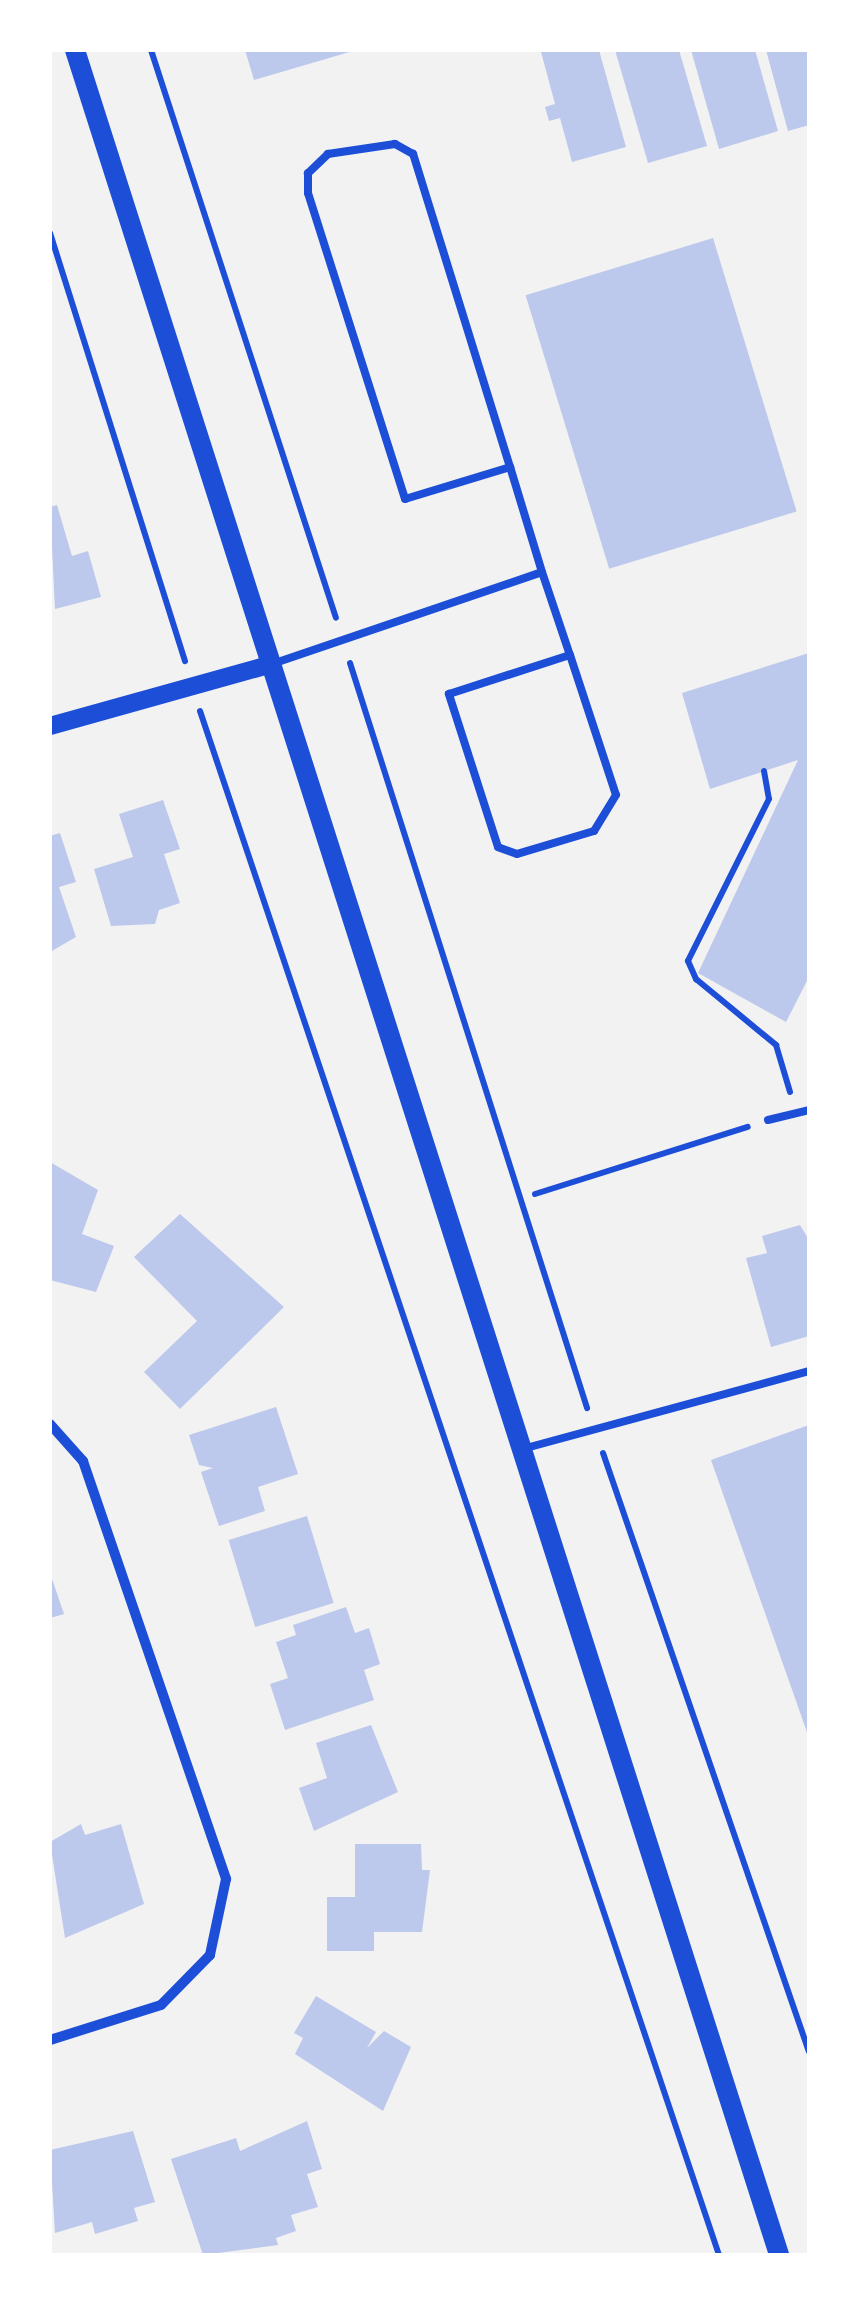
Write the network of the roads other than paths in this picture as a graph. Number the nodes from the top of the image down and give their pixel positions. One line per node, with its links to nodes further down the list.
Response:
1 (76, 50): 5 (main road)
2 (510, 467): 2 (lane); 3 (lane)
3 (542, 572): 4 (lane); 5 (lane)
4 (570, 655): 4 (lane)
5 (272, 664): 6 (street); 11 (main road)
6 (50, 726)
7 (809, 1110): 8 (lane)
8 (768, 1120)
9 (809, 1370): 11 (lane)
10 (50, 1424): 12 (street)
11 (522, 1449): 13 (main road)
12 (50, 2040)
13 (778, 2255)

